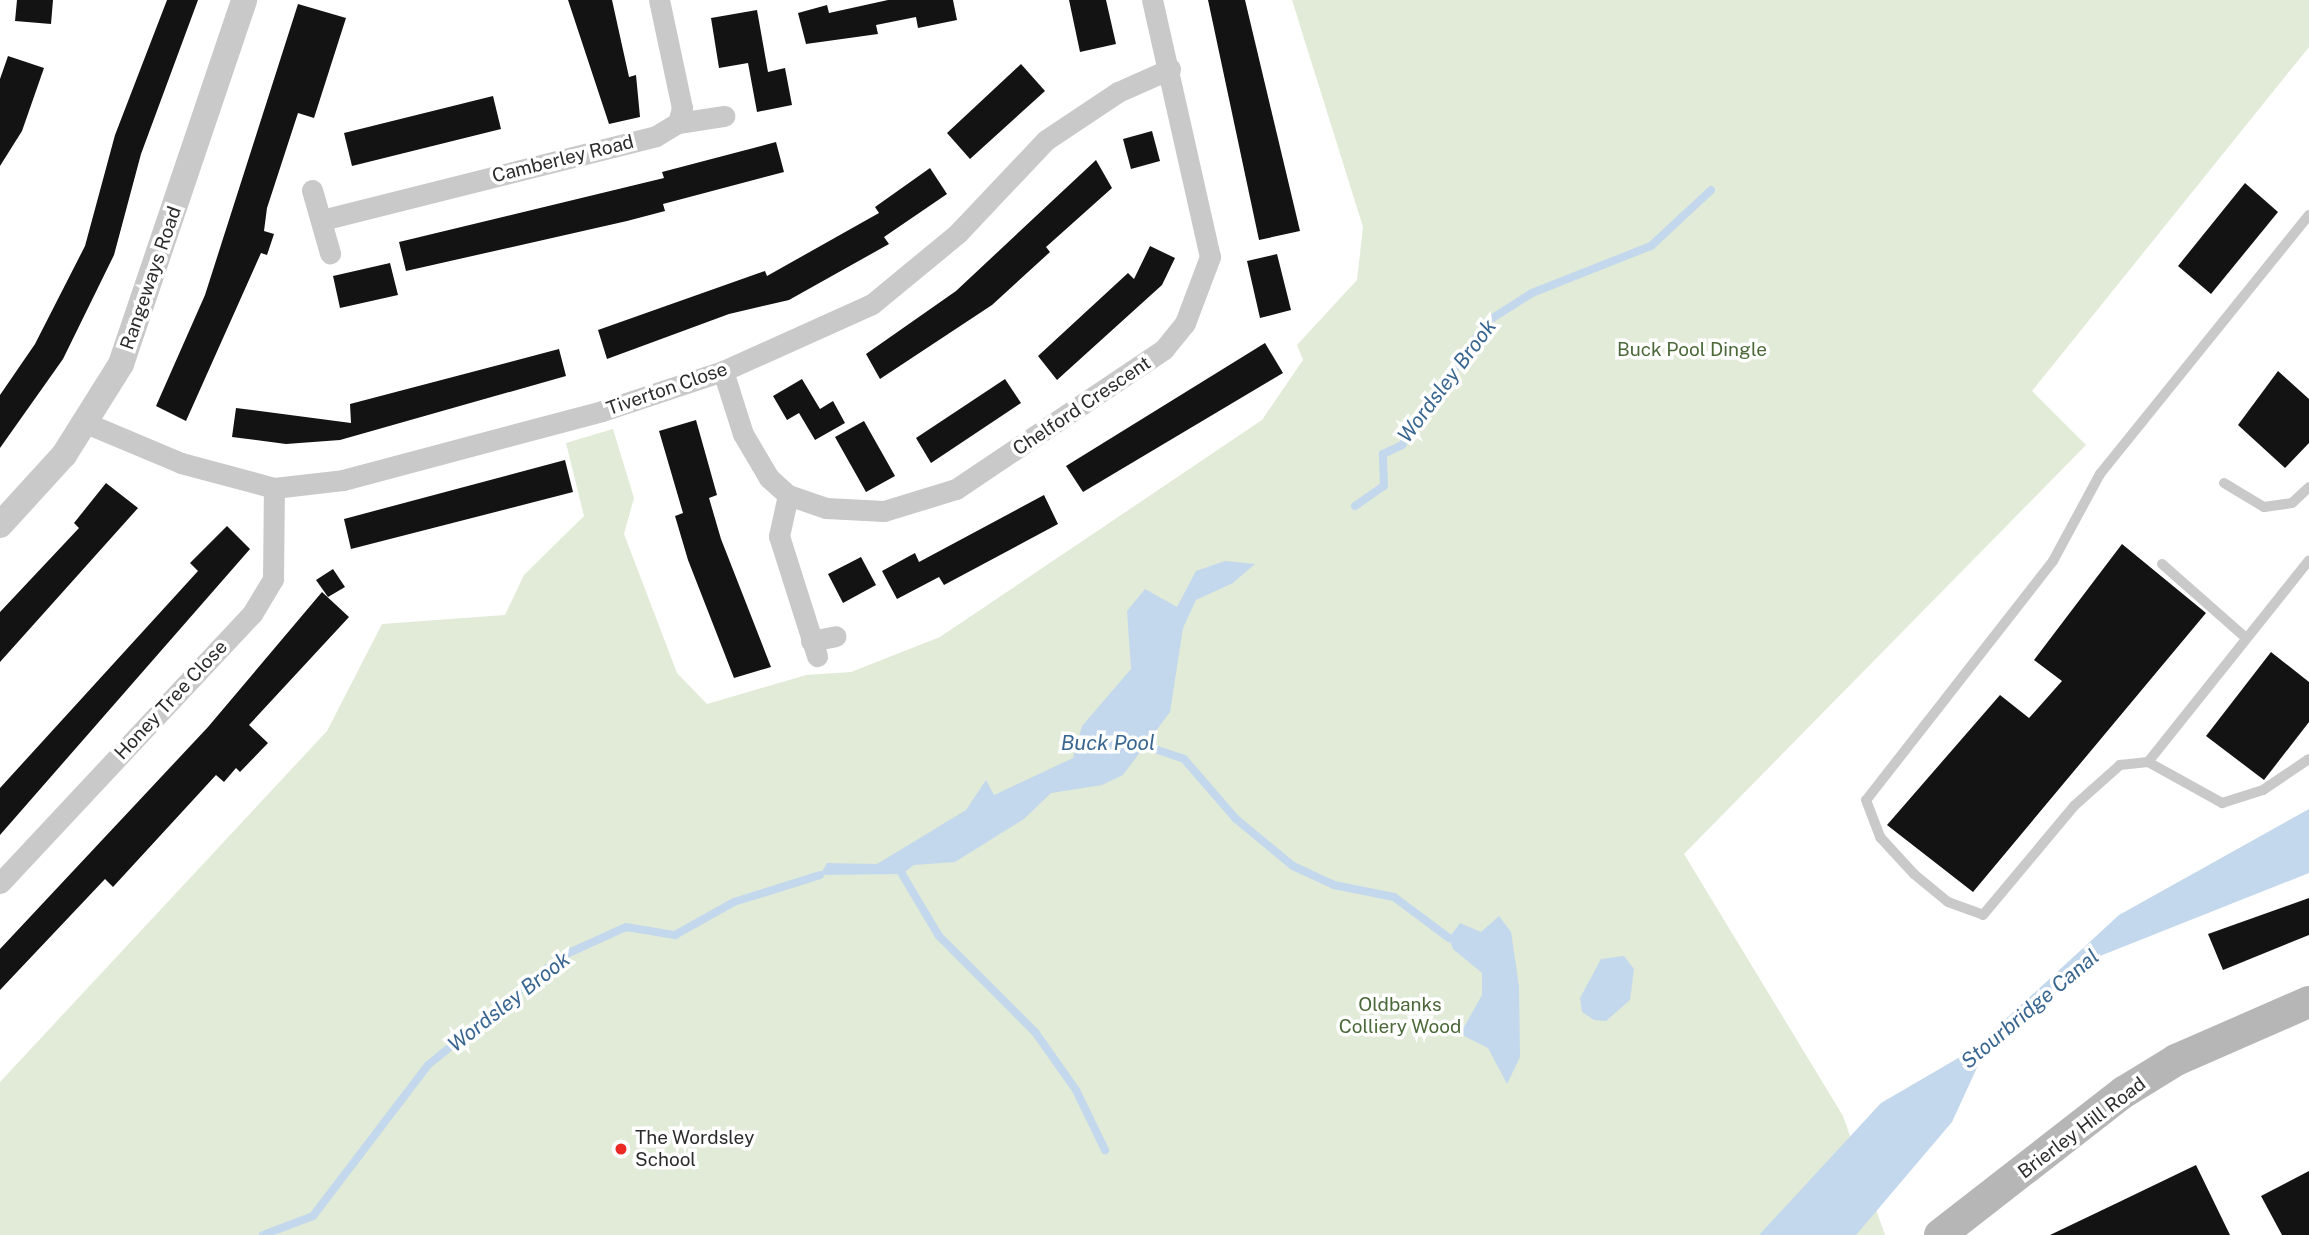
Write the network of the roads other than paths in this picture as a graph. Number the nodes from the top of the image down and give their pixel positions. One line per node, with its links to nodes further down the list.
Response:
1 (244, 0): 12 (street, Rangeways Road)
2 (1152, 0): 4 (street, Chelford Crescent)
3 (664, 1): 6 (street)
4 (1170, 69): 11 (street, Tiverton Close); 16 (street, Chelford Crescent)
5 (724, 116): 6 (street, Camberley Road)
6 (678, 123): 9 (street, Camberley Road)
7 (312, 190): 9 (street)
8 (2309, 215): 23 (lane)
9 (323, 220): 10 (street)
10 (330, 253)
11 (723, 371): 15 (street, Tiverton Close); 16 (street, Chelford Crescent)
12 (86, 423): 15 (street, Tiverton Close); 17 (street, Rangeways Road)
13 (2224, 483): 14 (lane)
14 (2309, 487)
15 (274, 488): 24 (street, Honey Tree Close)
16 (788, 495): 20 (street)
17 (0, 525)
18 (2309, 560): 21 (lane)
19 (2162, 564): 21 (lane)
20 (836, 636)
21 (2246, 638): 23 (lane)
22 (2309, 759): 23 (lane)
23 (2148, 762)
24 (0, 883)
25 (2309, 1002): 26 (main road, Brierley Hill Road)
26 (1940, 1235)

